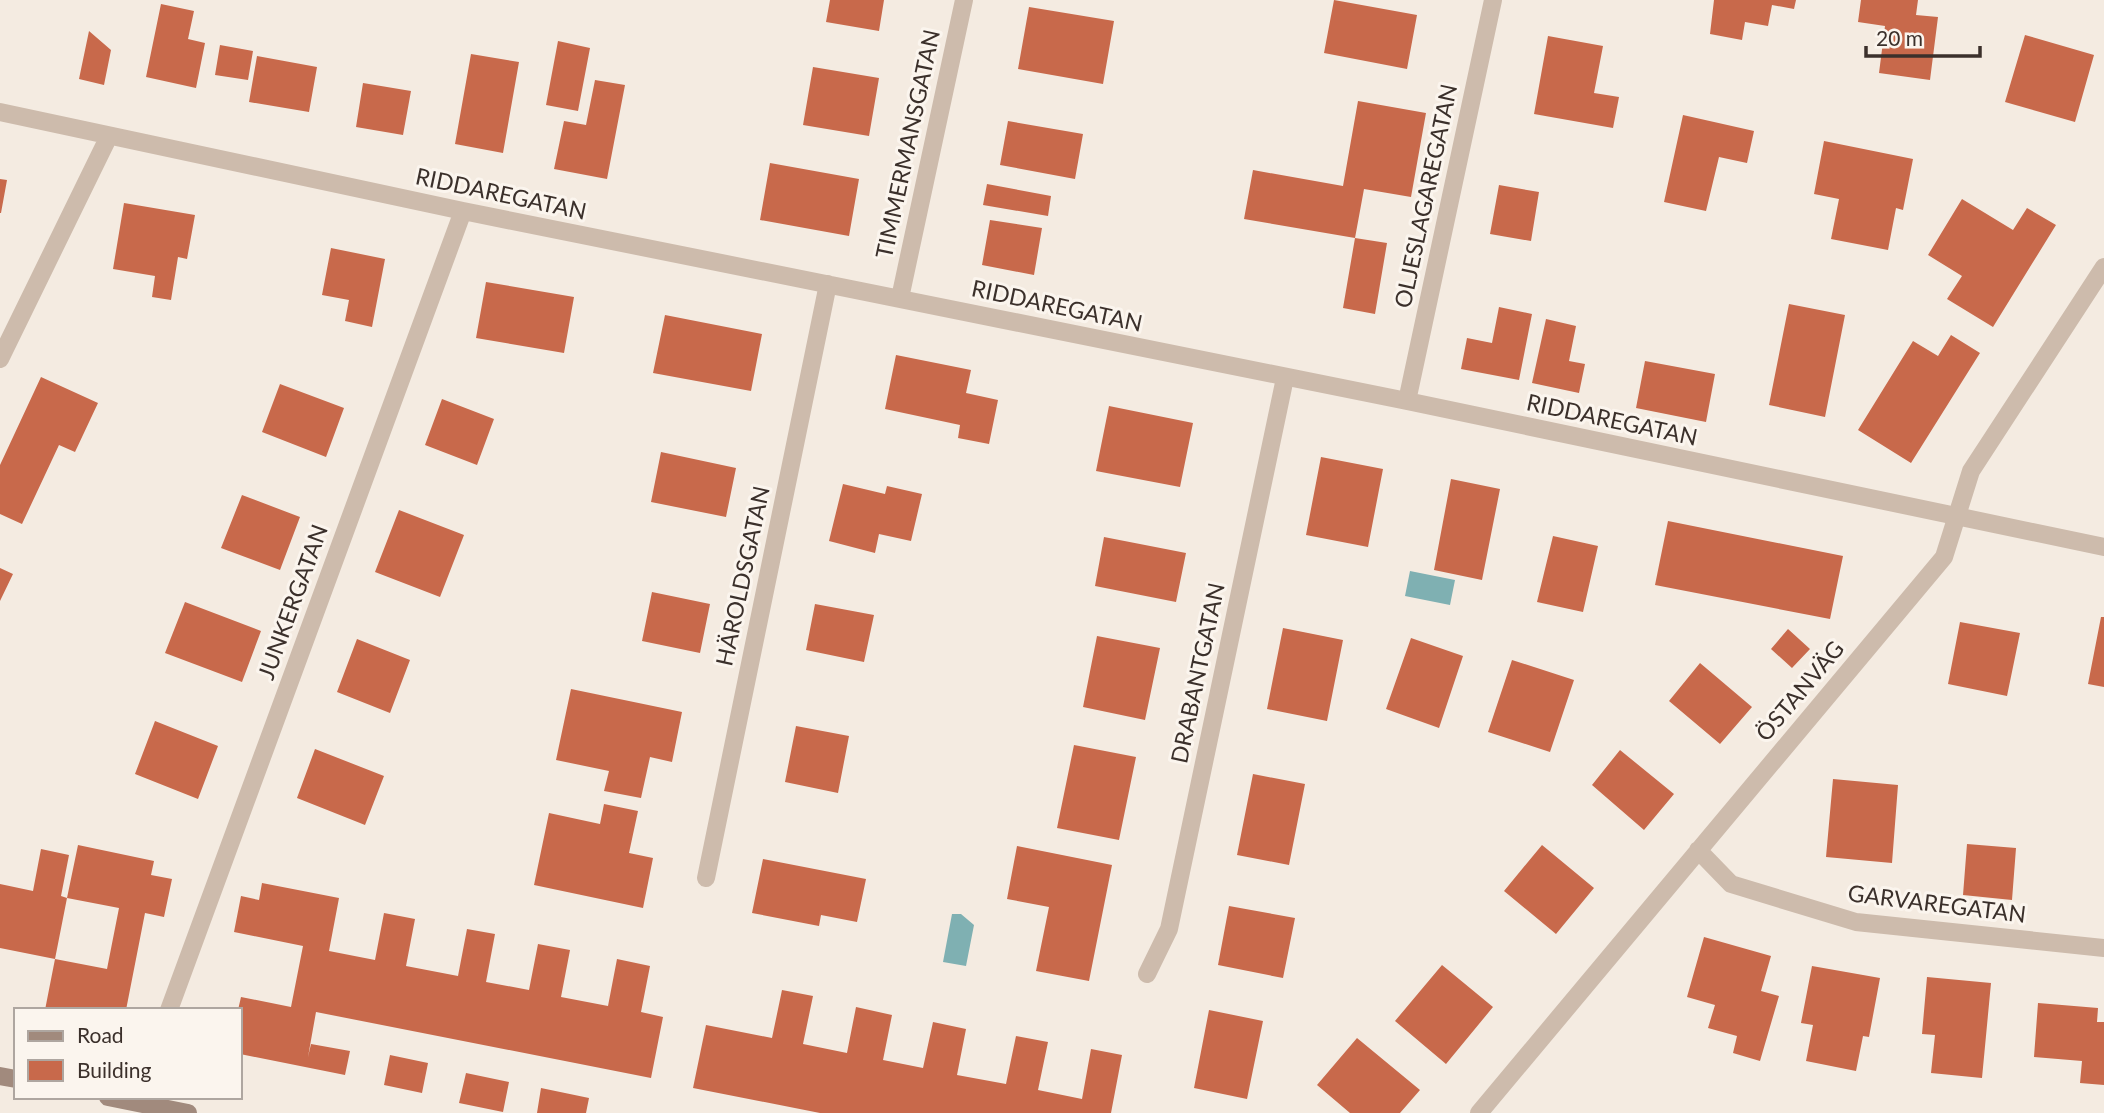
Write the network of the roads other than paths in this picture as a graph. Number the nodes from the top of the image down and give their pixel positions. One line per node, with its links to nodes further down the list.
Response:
1 (964, 0): 8 (street, TIMMERMANSGATAN)
2 (1493, 0): 11 (street, OLJESLAGAREGATAN)
3 (0, 112): 4 (street, RIDDAREGATAN)
4 (109, 136): 5 (street, RIDDAREGATAN); 9 (street)
5 (463, 211): 7 (street, RIDDAREGATAN); 18 (street, JUNKERGATAN)
6 (2104, 267): 12 (street, ÖSTANVÄG)
7 (828, 284): 8 (street, RIDDAREGATAN); 15 (street, HÄROLDSGATAN)
8 (900, 298): 10 (street, RIDDAREGATAN)
9 (0, 359)
10 (1286, 378): 11 (street, RIDDAREGATAN); 17 (street, DRABANTGATAN)
11 (1408, 401): 12 (street, RIDDAREGATAN)
12 (1957, 517): 13 (street, RIDDAREGATAN); 14 (street, ÖSTANVÄG)
13 (2104, 547)
14 (1698, 850): 16 (street, GARVAREGATAN); 21 (street, ÖSTANVÄG)
15 (706, 877)
16 (2104, 948)
17 (1147, 974)
18 (170, 1008)
19 (135, 1100): 20 (street)
20 (188, 1113)
21 (1479, 1113)

